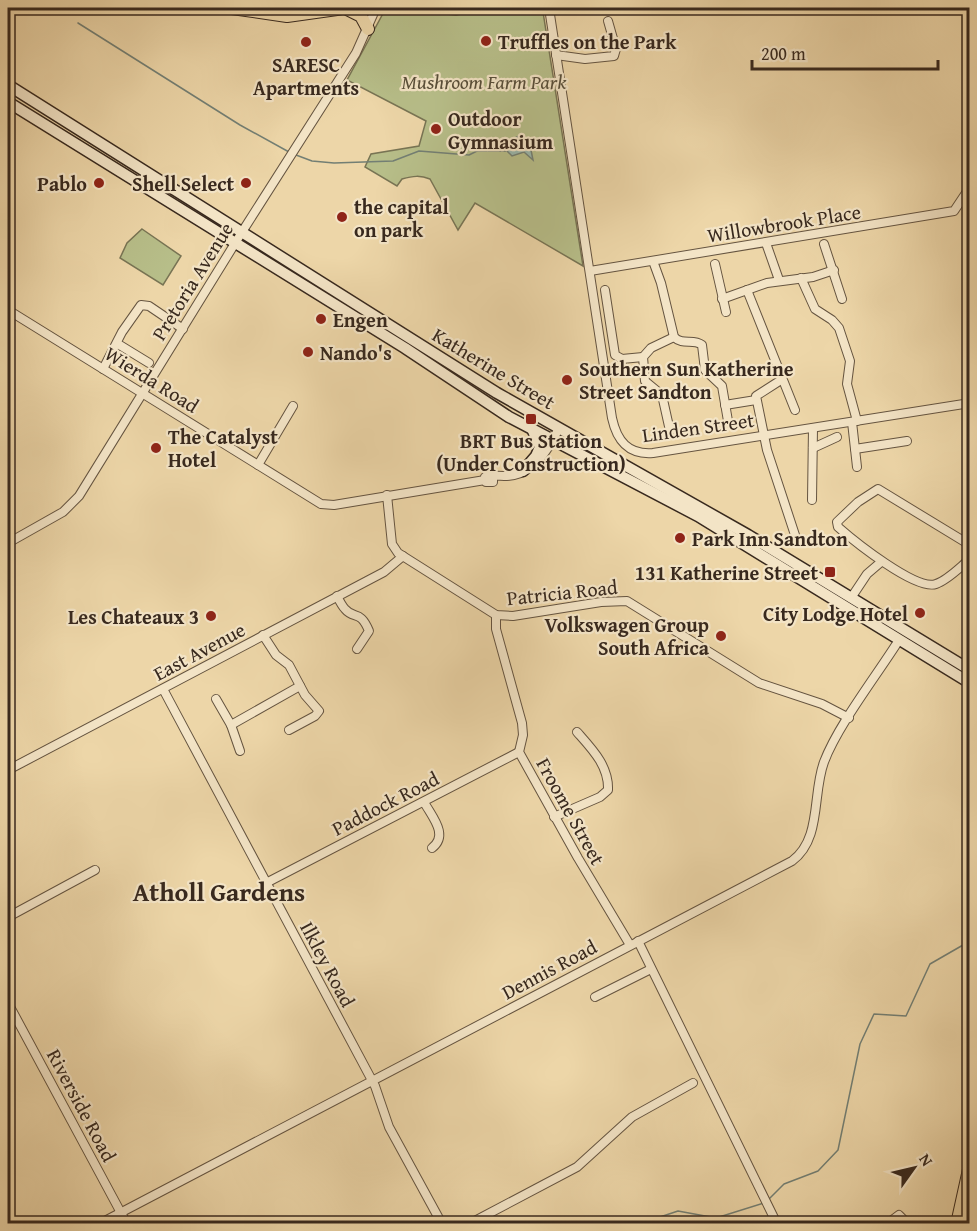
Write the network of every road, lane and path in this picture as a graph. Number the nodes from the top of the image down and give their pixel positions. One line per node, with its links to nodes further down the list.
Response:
1 (232, 8): 2 (main road)
2 (344, 8): 6 (main road)
3 (375, 8): 6 (street, Pretoria Avenue)
4 (549, 8): 7 (street, Linden Street)
5 (608, 21): 7 (street)
6 (368, 29): 11 (street, Pretoria Avenue)
7 (556, 55): 18 (street, Linden Street)
8 (8, 87): 11 (main road, Katherine Street); 12 (main road)
9 (8, 102): 12 (main road, Katherine Street)
10 (969, 187): 13 (street, Willowbrook Place)
11 (242, 232): 12 (street, Pretoria Avenue); 42 (main road, Katherine Street)
12 (235, 243): 27 (street, Pretoria Avenue); 44 (main road, Katherine Street)
13 (766, 243): 15 (street, Willowbrook Place); 20 (street)
14 (824, 244): 17 (street)
15 (653, 261): 18 (street, Willowbrook Place); 28 (street)
16 (715, 264): 23 (street)
17 (834, 270): 19 (street); 24 (street)
18 (590, 271): 46 (street, Linden Street)
19 (801, 278): 20 (street); 41 (street)
20 (779, 280): 22 (street)
21 (605, 290): 30 (street)
22 (747, 290): 23 (street); 33 (street)
23 (722, 299): 26 (street)
24 (842, 299)
25 (8, 310): 32 (street, Wierda Road)
26 (726, 312)
27 (183, 329): 29 (street); 34 (street, Pretoria Avenue)
28 (674, 337): 30 (street); 37 (street)
29 (118, 344): 31 (street); 32 (street)
30 (643, 357): 45 (street)
31 (149, 363)
32 (104, 369): 34 (street, Wierda Road)
33 (781, 380): 35 (street); 39 (street)
34 (142, 393): 52 (street, Wierda Road); 58 (street, Pretoria Avenue)
35 (756, 400): 37 (street); 46 (street)
36 (969, 403): 41 (street, Linden Street)
37 (725, 405): 40 (street)
38 (293, 406): 52 (street)
39 (795, 410)
40 (728, 421)
41 (855, 421): 43 (street, Linden Street); 51 (street)
42 (559, 428): 48 (street, Wierda Road); 64 (main road, Katherine Street)
43 (813, 428): 46 (street, Linden Street); 50 (street)
44 (532, 430): 48 (main road, Katherine Street); 54 (main road)
45 (670, 431)
46 (766, 434): 57 (street)
47 (837, 437): 50 (street)
48 (553, 441): 54 (street, Wierda Road); 67 (main road, Katherine Street)
49 (907, 441): 51 (street)
50 (813, 448): 56 (street)
51 (855, 449): 53 (street)
52 (258, 465): 55 (street, Wierda Road)
53 (857, 467)
54 (523, 471): 55 (street, Wierda Road)
55 (387, 495): 60 (street)
56 (812, 500)
57 (795, 535)
58 (8, 543)
59 (969, 545): 62 (street)
60 (403, 556): 63 (street, East Avenue); 65 (street, Patricia Road)
61 (969, 559): 62 (street)
62 (881, 562): 64 (street)
63 (337, 596): 66 (street, East Avenue); 68 (street)
64 (851, 598): 69 (main road, Katherine Street)
65 (496, 615): 74 (street, Patricia Road); 79 (street, Froome Street)
66 (263, 635): 71 (street); 72 (street, East Avenue)
67 (899, 640): 70 (main road, Katherine Street); 74 (street, Dennis Road)
68 (357, 649)
69 (969, 670)
70 (969, 683)
71 (300, 686): 75 (street); 76 (street)
72 (164, 689): 80 (street, East Avenue); 85 (street, Ilkley Road)
73 (216, 699): 75 (street)
74 (849, 718): 87 (street, Dennis Road)
75 (231, 725): 78 (street)
76 (289, 730)
77 (577, 732): 82 (street)
78 (240, 751)
79 (519, 752): 81 (street, Paddock Road); 82 (street, Froome Street)
80 (8, 770)
81 (424, 802): 83 (street); 85 (street, Paddock Road)
82 (554, 818): 87 (street, Froome Street)
83 (432, 848)
84 (95, 870): 86 (street)
85 (266, 883): 91 (street, Ilkley Road)
86 (8, 917)
87 (634, 943): 88 (street, Froome Street); 91 (street, Dennis Road)
88 (651, 969): 89 (street); 99 (street, Froome Street)
89 (595, 997)
90 (8, 1003): 94 (street, Riverside Road)
91 (372, 1080): 94 (street, Dennis Road); 97 (street, Ilkley Road)
92 (693, 1083): 98 (street)
93 (969, 1164): 102 (main road)
94 (121, 1212): 95 (street, Dennis Road); 96 (street, Riverside Road)
95 (99, 1224)
96 (127, 1224)
97 (442, 1224)
98 (469, 1224)
99 (777, 1224)
100 (886, 1224): 101 (street)
101 (902, 1224)
102 (957, 1224)

